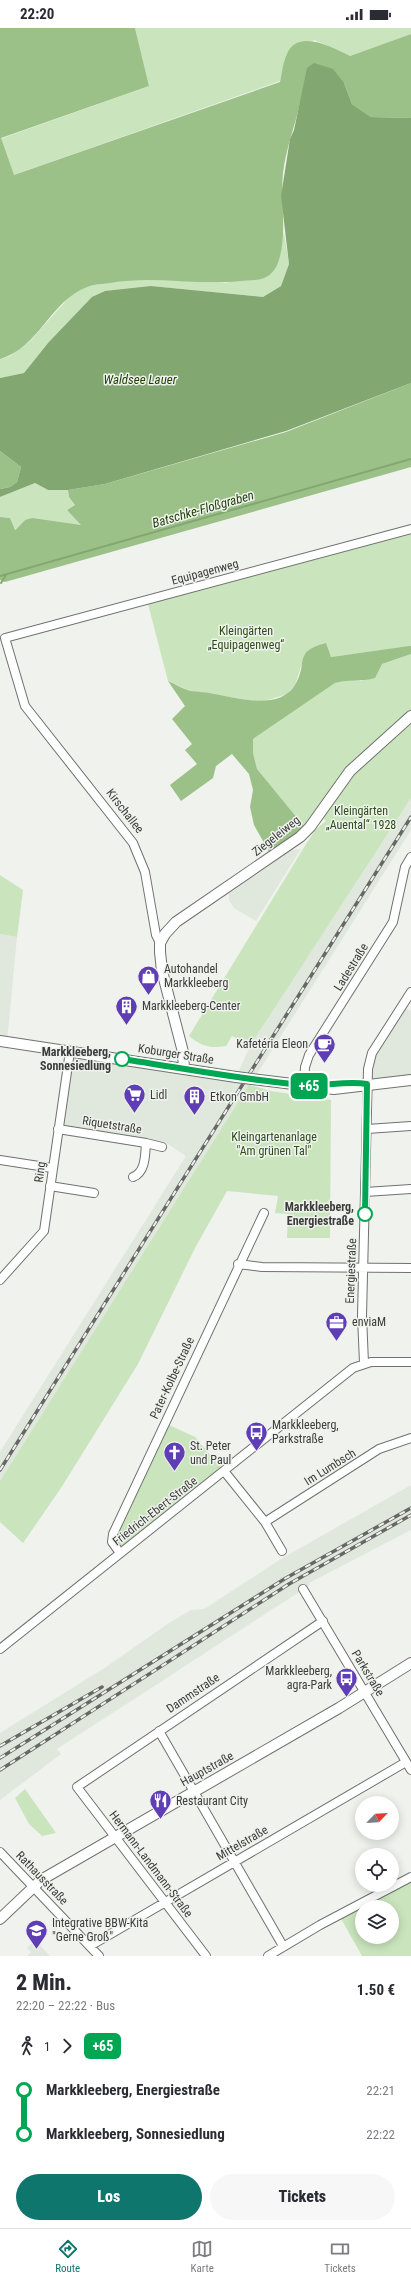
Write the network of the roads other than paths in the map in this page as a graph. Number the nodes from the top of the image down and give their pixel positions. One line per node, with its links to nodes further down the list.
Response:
1 (411, 529): 2 (street, Equipagenweg)
2 (5, 638): 5 (street, Kirschallee)
3 (411, 716): 5 (main road, Ziegeleiweg)
4 (411, 857): 12 (street, Ladestraße)
5 (160, 943): 9 (main road, Kirschallee)
6 (411, 992): 11 (street, Energiestraße)
7 (0, 1041): 8 (main road, Koburger Straße)
8 (70, 1051): 9 (main road, Koburger Straße); 14 (street, Ring)
9 (184, 1069): 12 (main road, Koburger Straße, bridge)
10 (411, 1080): 11 (main road, Koburger Straße)
11 (367, 1084): 12 (main road, Koburger Straße); 15 (street, Energiestraße)
12 (304, 1085)
13 (411, 1126): 15 (street)
14 (58, 1129): 16 (street, Riquetstraße); 19 (street, Ring)
15 (367, 1129): 23 (street, Energiestraße)
16 (146, 1142): 17 (street, Riquetstraße); 20 (street)
17 (162, 1147)
18 (0, 1160): 19 (street)
19 (52, 1168): 21 (street, Ring)
20 (133, 1177)
21 (50, 1186): 24 (street); 29 (street, Ring)
22 (411, 1189): 23 (street)
23 (365, 1192): 27 (street, Energiestraße)
24 (94, 1193)
25 (264, 1213): 26 (street, Pater-Kolbe-Straße)
26 (238, 1264): 27 (street); 36 (street, Pater-Kolbe-Straße)
27 (364, 1268): 28 (street); 31 (street, Energiestraße)
28 (411, 1268)
29 (0, 1280)
30 (411, 1362): 31 (street, Friedrich-Ebert-Straße)
31 (364, 1363): 33 (street, Friedrich-Ebert-Straße)
32 (411, 1438): 34 (street, Im Lumbsch)
33 (224, 1471): 34 (street); 36 (street, Friedrich-Ebert-Straße)
34 (265, 1522): 35 (street)
35 (282, 1551)
36 (120, 1553): 39 (street, Friedrich-Ebert-Straße)
37 (303, 1589): 38 (street, Parkstraße)
38 (323, 1621): 41 (street, Parkstraße); 42 (street, Dammstraße)
39 (0, 1649)
40 (411, 1663): 41 (main road, Hauptstraße)
41 (365, 1691): 43 (street, Parkstraße); 46 (main road, Hauptstraße)
42 (159, 1730): 45 (street, Dammstraße); 46 (street)
43 (406, 1762): 44 (street, Parkstraße); 49 (street, Mittelstraße)
44 (411, 1770)
45 (77, 1787): 47 (street, Hermann-Landmann-Straße)
46 (194, 1792): 47 (main road, Hauptstraße); 49 (street)
47 (116, 1837): 51 (main road, Hauptstraße); 52 (street, Hermann-Landmann-Straße)
48 (0, 1852): 51 (street, Rathausstraße)
49 (235, 1861): 52 (street, Mittelstraße); 55 (street)
50 (411, 1877): 55 (street)
51 (33, 1886): 53 (main road, Hauptstraße); 54 (street, Rathausstraße)
52 (165, 1902): 54 (street, Mittelstraße); 57 (street, Hermann-Landmann-Straße)
53 (0, 1918)
54 (90, 1946): 56 (street, Rathausstraße)
55 (283, 1946): 58 (street)
56 (99, 1956)
57 (206, 1956)
58 (268, 1956)

